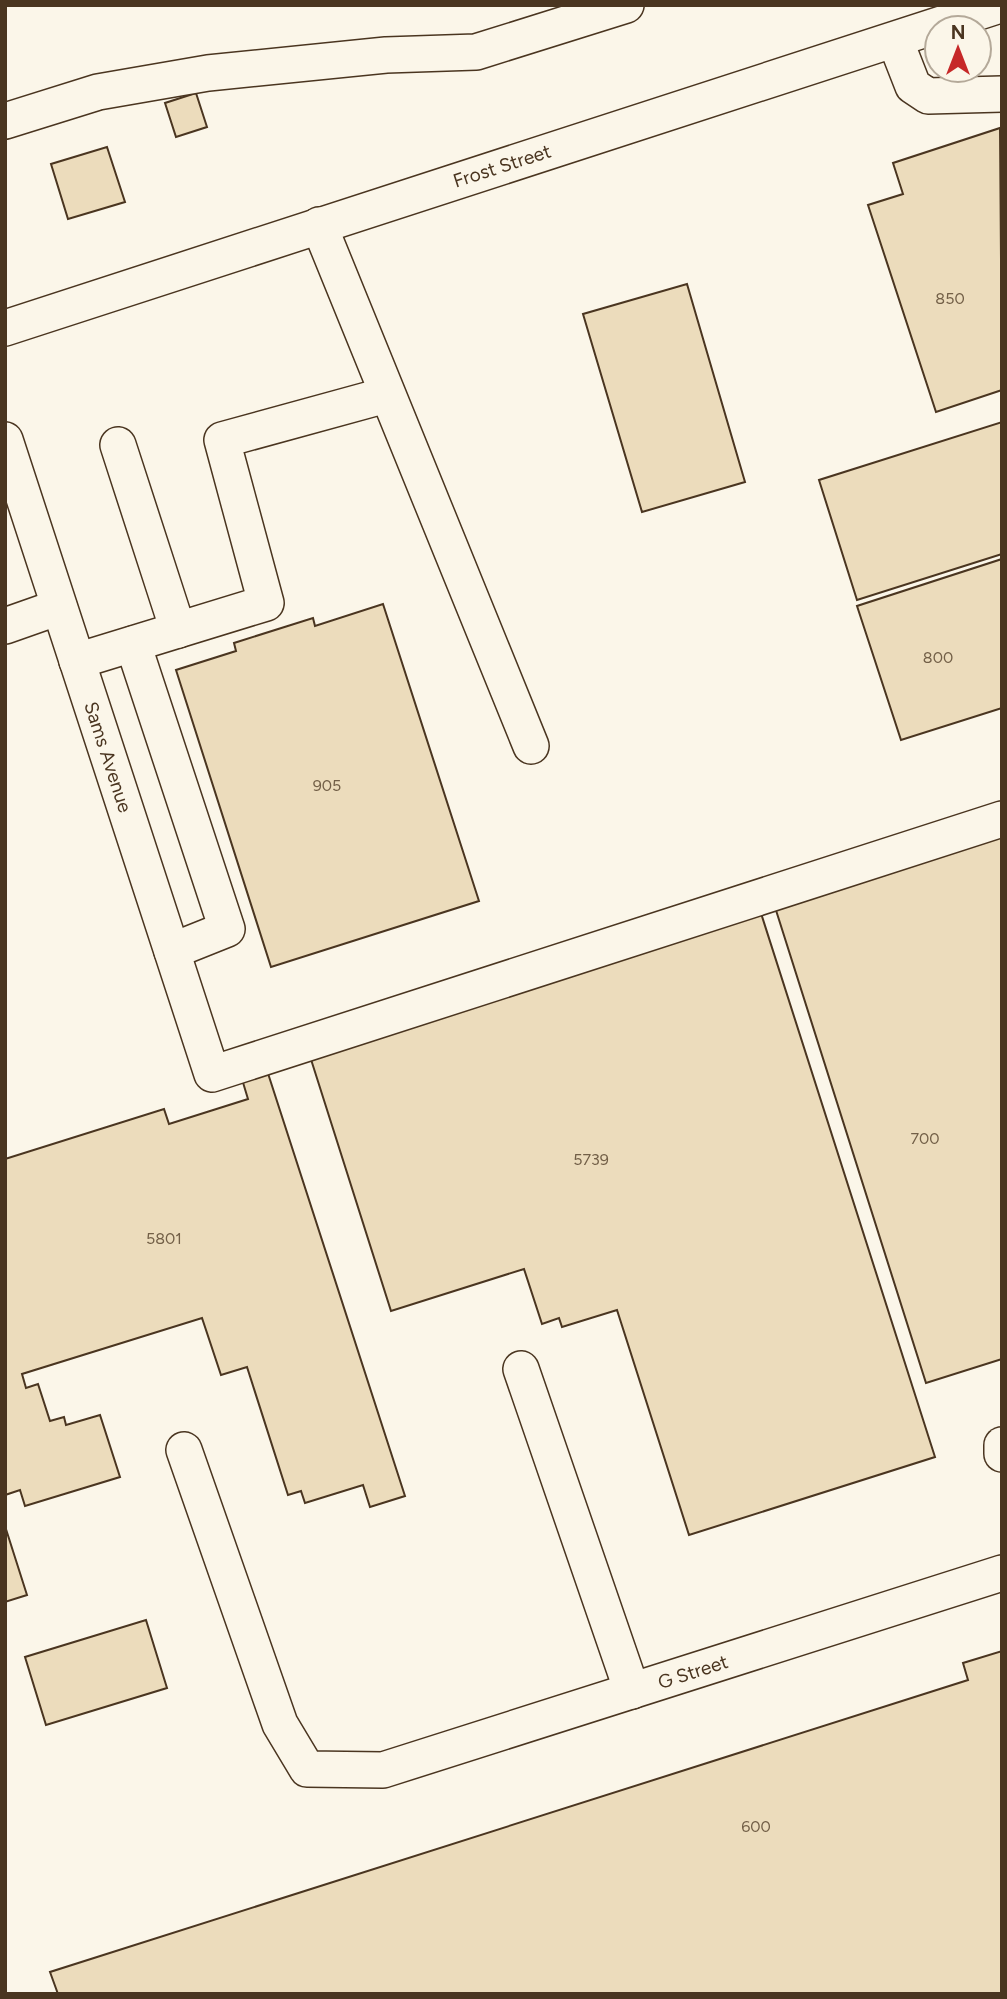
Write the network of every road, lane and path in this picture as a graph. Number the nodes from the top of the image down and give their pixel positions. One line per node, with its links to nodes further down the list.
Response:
1 (626, 5): 5 (street)
2 (1000, 5): 3 (street, Frost Street)
3 (895, 40): 4 (street); 6 (street, Frost Street)
4 (1002, 94)
5 (5, 121)
6 (319, 225): 7 (street, Frost Street); 8 (street)
7 (5, 328)
8 (386, 395): 13 (street); 16 (street)
9 (5, 440): 11 (street, Sams Avenue)
10 (118, 445): 13 (street)
11 (59, 607): 12 (street); 15 (street, Sams Avenue)
12 (5, 626)
13 (178, 630): 14 (street)
14 (133, 644): 15 (street); 18 (street)
15 (77, 662): 18 (street, Sams Avenue)
16 (531, 747)
17 (1002, 819): 18 (street, Sams Avenue)
18 (172, 951)
19 (521, 1369): 24 (street)
20 (1002, 1445): 22 (street)
21 (184, 1450): 24 (street, G Street)
22 (1002, 1454)
23 (1002, 1573): 24 (street, G Street)
24 (632, 1691)

